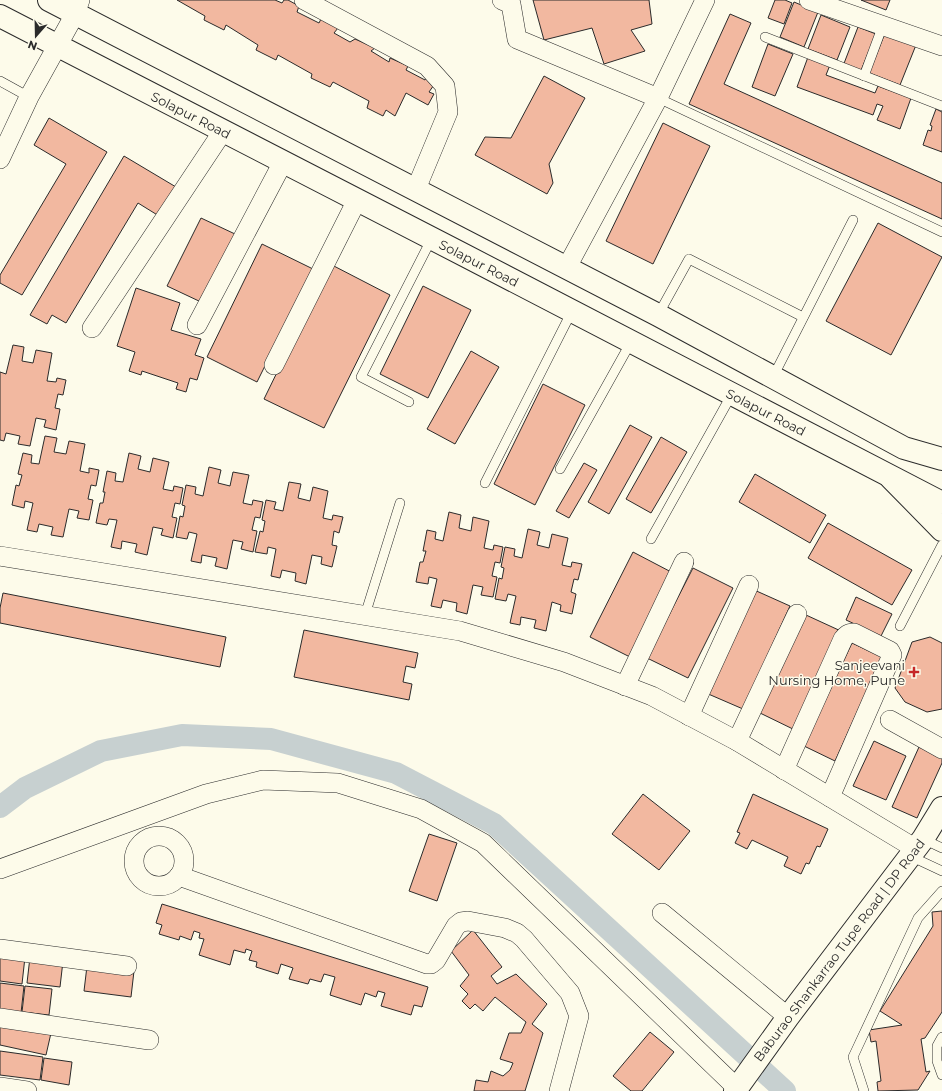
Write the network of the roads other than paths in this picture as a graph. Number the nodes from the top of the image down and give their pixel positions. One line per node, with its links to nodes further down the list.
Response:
1 (49, 0): 6 (main road)
2 (304, 0): 20 (street)
3 (502, 0): 15 (street)
4 (705, 0): 15 (street)
5 (809, 0): 8 (street)
6 (78, 7): 11 (street); 20 (main road)
7 (0, 16): 11 (main road, Solapur Road)
8 (882, 25): 10 (street); 12 (lane)
9 (765, 37): 12 (lane)
10 (942, 46)
11 (57, 47): 14 (street); 17 (main road, Solapur Road)
12 (864, 76): 16 (lane)
13 (0, 81): 14 (lane)
14 (29, 97): 18 (street)
15 (658, 98): 23 (lane); 25 (street)
16 (942, 106)
17 (223, 131): 19 (main road, Solapur Road); 30 (street)
18 (0, 159)
19 (283, 162): 21 (main road, Solapur Road); 29 (street)
20 (416, 189): 25 (main road)
21 (357, 200): 24 (main road, Solapur Road); 32 (street)
22 (853, 220): 28 (lane)
23 (942, 232)
24 (432, 238): 26 (main road, Solapur Road); 35 (lane)
25 (567, 267): 27 (main road)
26 (572, 311): 31 (main road, Solapur Road); 41 (lane)
27 (658, 314): 28 (lane); 33 (main road)
28 (803, 317): 33 (lane)
29 (197, 325)
30 (92, 328)
31 (631, 342): 34 (main road, Solapur Road); 38 (lane)
32 (274, 365)
33 (772, 378): 36 (main road)
34 (732, 394): 40 (main road, Solapur Road); 45 (lane)
35 (409, 402)
36 (904, 448): 37 (main road); 39 (main road)
37 (942, 459)
38 (560, 469)
39 (942, 470)
40 (888, 474): 43 (main road); 44 (main road, Solapur Road)
41 (485, 483)
42 (400, 503): 51 (lane)
43 (942, 503)
44 (942, 530)
45 (651, 539)
46 (942, 545): 52 (lane)
47 (0, 556): 51 (street)
48 (684, 562): 53 (street)
49 (750, 585): 54 (street)
50 (797, 614): 56 (street)
51 (365, 615): 53 (street)
52 (900, 626)
53 (625, 686): 54 (street)
54 (689, 716): 56 (street)
55 (890, 720): 57 (street)
56 (737, 741): 58 (street)
57 (942, 749)
58 (784, 770): 59 (street); 59 (street)
59 (830, 797): 61 (street)
60 (942, 808): 61 (main road, Baburao Shankarrao Tupe Road | DP Road)
61 (923, 848): 63 (lane); 69 (main road, Baburao Shankarrao Tupe Road | DP Road)
62 (0, 869): 74 (street)
63 (942, 871)
64 (179, 876): 77 (street)
65 (942, 891): 78 (lane)
66 (662, 913): 69 (street)
67 (0, 949): 68 (street)
68 (127, 966)
69 (788, 1017): 74 (main road, Baburao Shankarrao Tupe Road | DP Road)
70 (0, 1018): 72 (street)
71 (942, 1037): 73 (lane)
72 (148, 1040)
73 (942, 1075)
74 (740, 1086)
75 (0, 1087): 76 (street)
76 (27, 1091)
77 (559, 1091)
78 (864, 1091)

